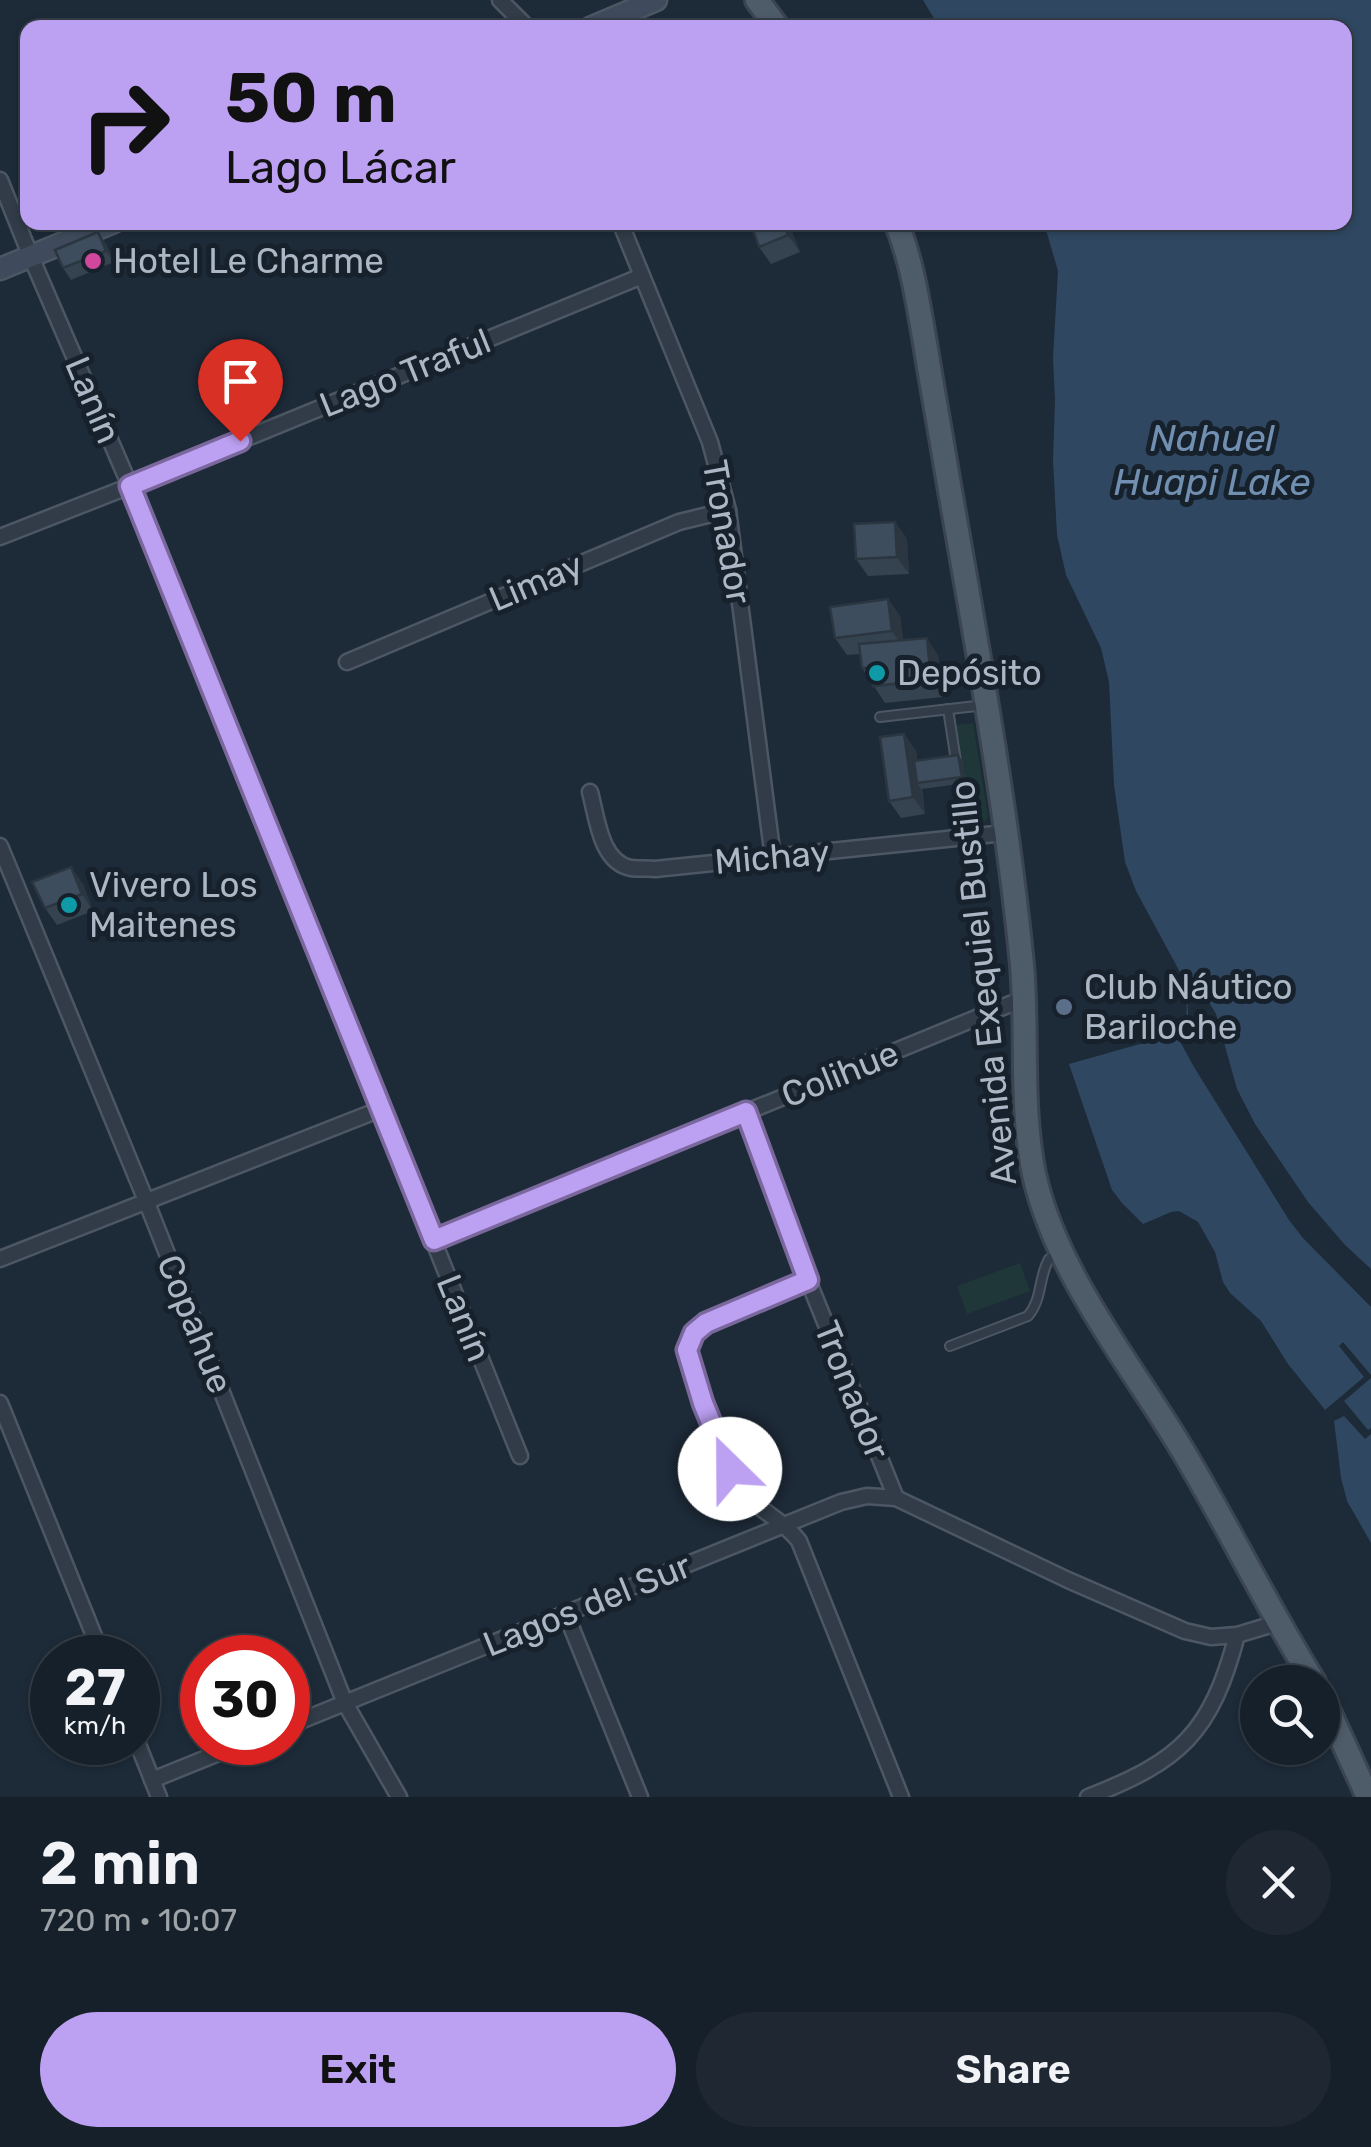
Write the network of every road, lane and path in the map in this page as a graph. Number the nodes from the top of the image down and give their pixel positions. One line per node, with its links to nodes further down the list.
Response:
1 (500, 0): 3 (street)
2 (656, 0): 4 (main road)
3 (520, 20)
4 (609, 20)
5 (0, 180): 9 (street, Lanín)
6 (95, 230): 9 (main road)
7 (623, 230): 11 (street, Tronador)
8 (899, 230): 16 (main road, Avenida Exequiel Bustillo)
9 (30, 257): 10 (main road); 12 (street, Lanín)
10 (0, 269)
11 (642, 276): 12 (street, Lago Traful); 13 (street, Tronador)
12 (130, 486): 14 (street, Lago Traful); 25 (street, Lanín)
13 (728, 510): 15 (street, Limay); 23 (street, Tronador)
14 (0, 537)
15 (347, 662)
16 (986, 705): 17 (lane); 20 (main road, Avenida Exequiel Bustillo)
17 (948, 710): 18 (lane); 21 (lane)
18 (880, 718)
19 (590, 792): 23 (street, Michay)
20 (1005, 833): 21 (street, Michay); 24 (main road, Avenida Exequiel Bustillo)
21 (968, 838): 23 (street, Michay)
22 (0, 846): 27 (street, Copahue)
23 (772, 858)
24 (1025, 998): 26 (street, Colihue); 29 (main road, Avenida Exequiel Bustillo)
25 (382, 1110): 27 (street); 28 (street, Lanín)
26 (746, 1112): 28 (street, Colihue); 31 (street, Tronador)
27 (146, 1203): 30 (street); 43 (street, Copahue)
28 (434, 1240): 34 (street, Lanín)
29 (1062, 1254): 32 (lane); 38 (main road, Avenida Exequiel Bustillo)
30 (0, 1259)
31 (808, 1280): 35 (street, Tronador); 36 (street)
32 (950, 1346)
33 (0, 1403): 39 (street)
34 (520, 1456)
35 (896, 1498): 36 (street, Lagos del Sur); 40 (street, Lagos del Sur)
36 (786, 1525): 37 (street, Lagos del Sur); 54 (street)
37 (566, 1614): 43 (street, Lagos del Sur); 53 (street)
38 (1277, 1623): 40 (street, Lagos del Sur); 41 (main road, Avenida Exequiel Bustillo); 42 (main road, Avenida Exequiel Bustillo)
39 (94, 1635)
40 (1237, 1635): 50 (street)
41 (1294, 1665)
42 (1303, 1665)
43 (346, 1703): 44 (street, Lagos del Sur); 52 (street, Copahue)
44 (310, 1717)
45 (1340, 1736): 57 (main road)
46 (146, 1765): 49 (street)
47 (189, 1765): 49 (street)
48 (1338, 1765): 56 (main road)
49 (152, 1780): 51 (street)
50 (1107, 1794): 55 (street)
51 (160, 1797)
52 (399, 1797)
53 (640, 1797)
54 (901, 1797)
55 (1088, 1797)
56 (1354, 1797)
57 (1368, 1797)

